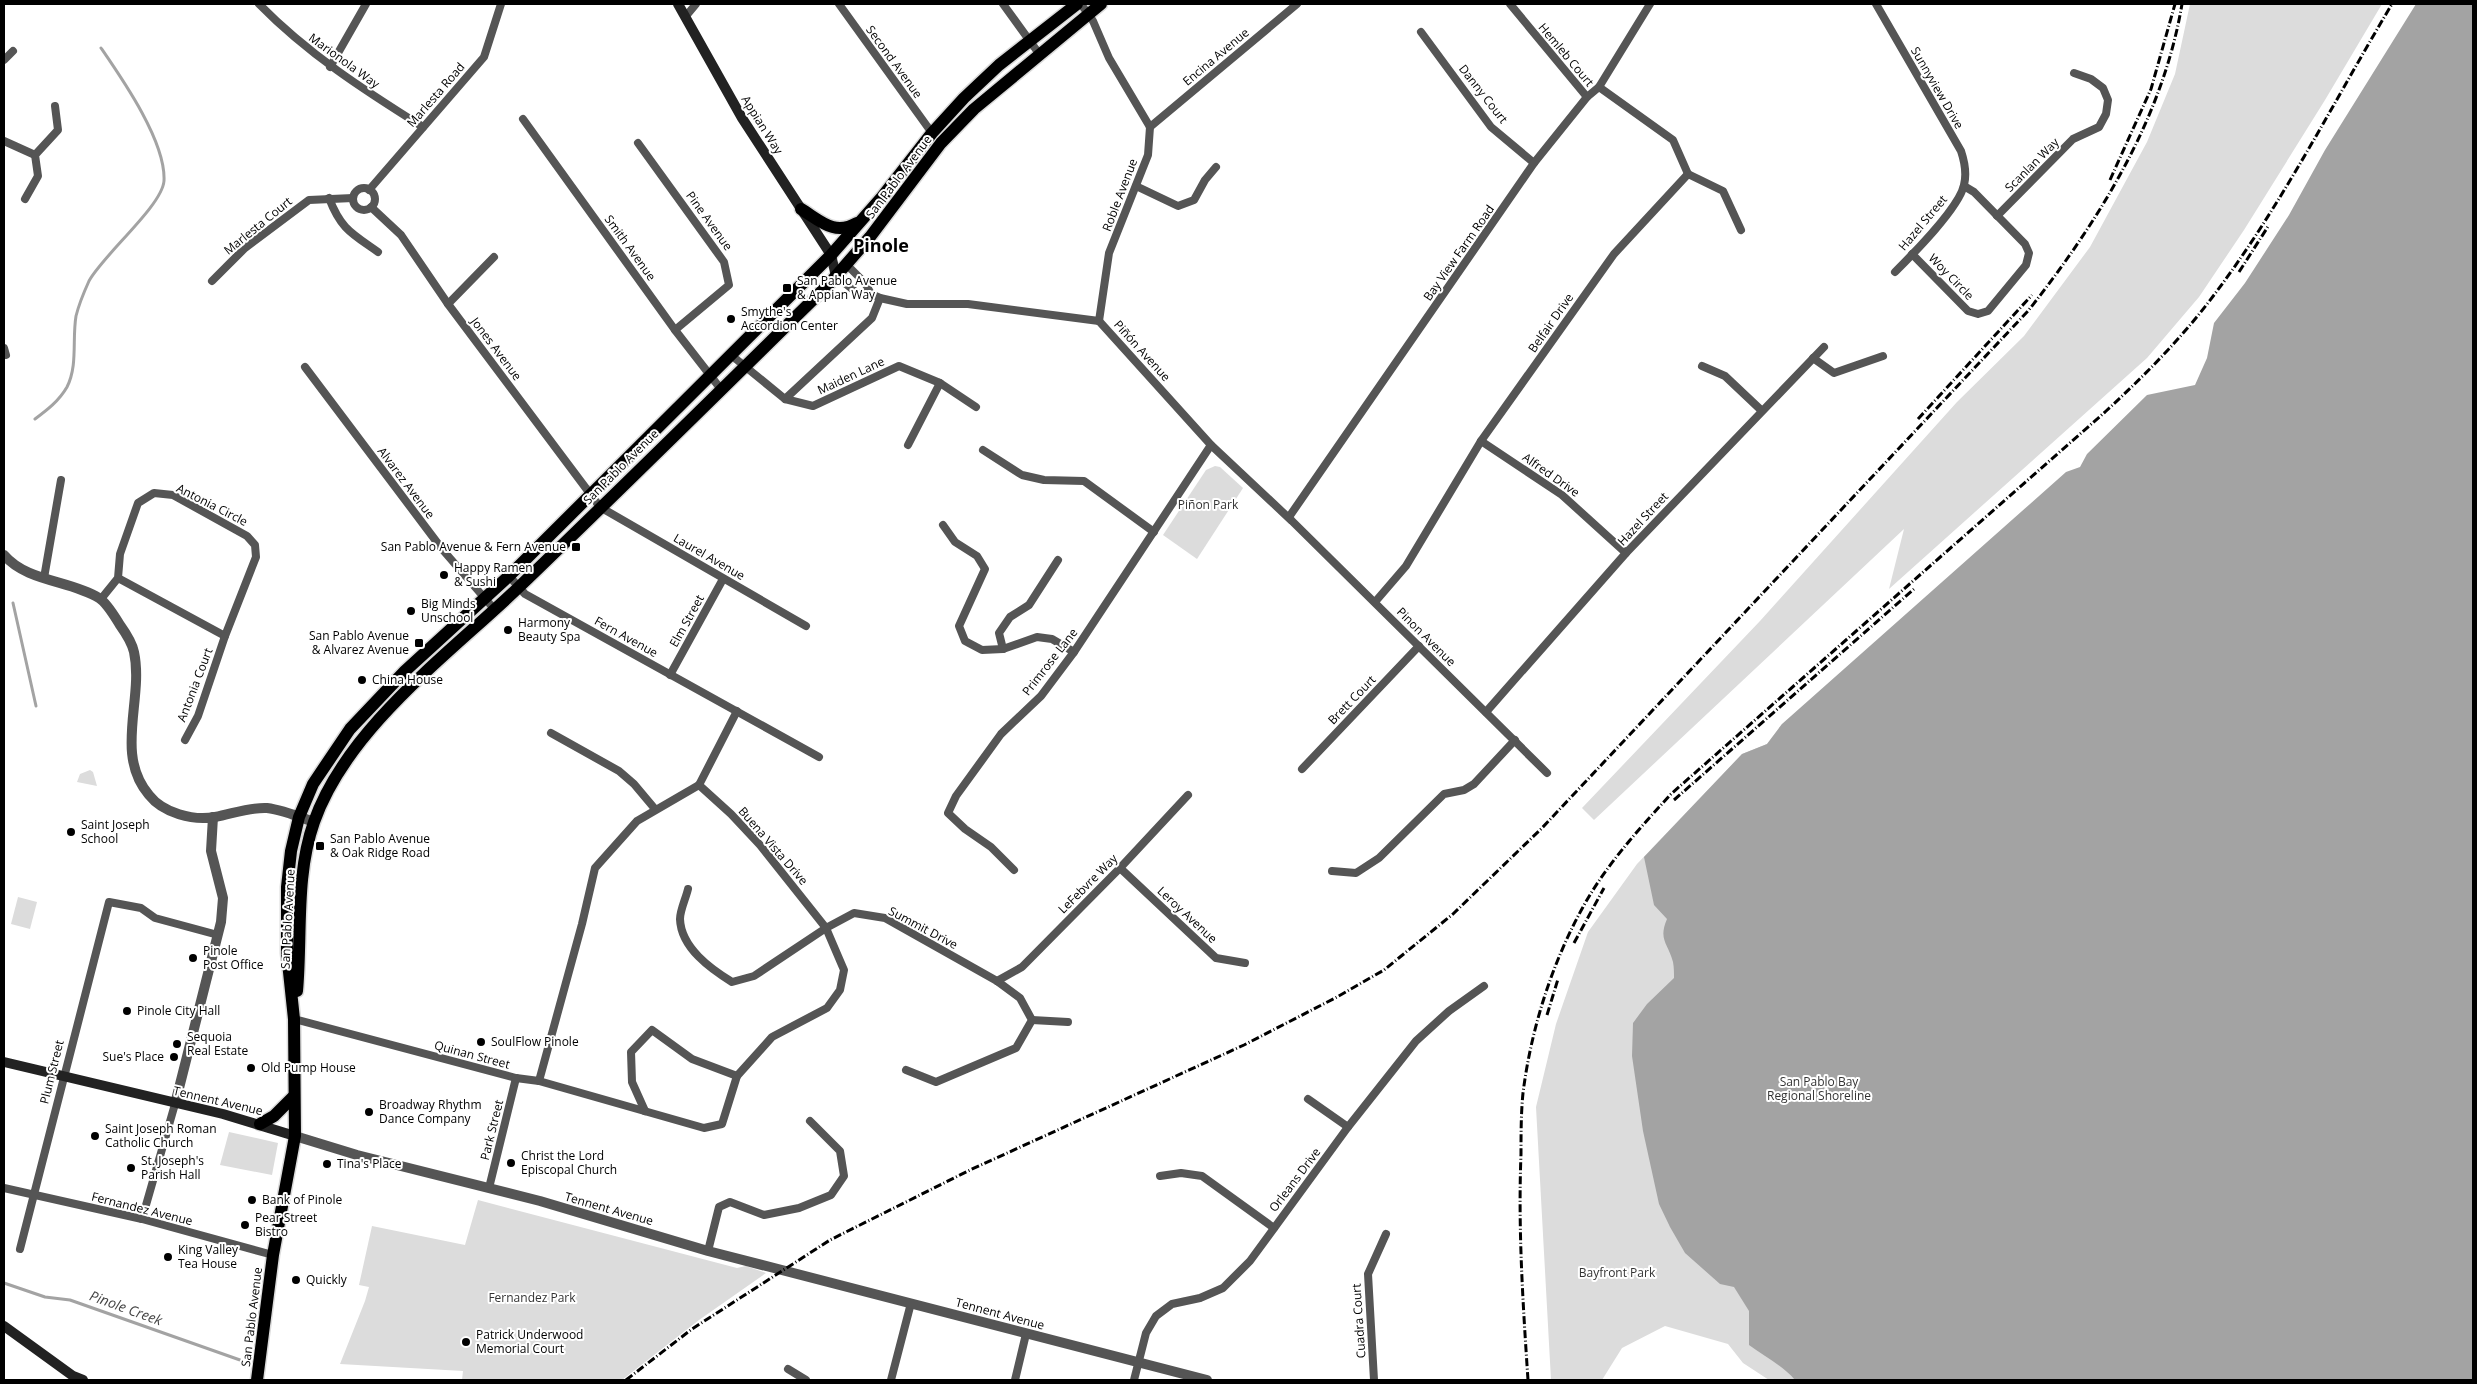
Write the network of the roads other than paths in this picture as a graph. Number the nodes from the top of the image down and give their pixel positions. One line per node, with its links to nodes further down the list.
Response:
1 (259, 4): 21 (street, Marionola Way)
2 (366, 4): 21 (street)
3 (501, 4): 27 (street, Marlesta Road)
4 (678, 4): 15 (main road, Appian Way)
5 (696, 4): 15 (street)
6 (839, 4): 29 (street, Second Avenue)
7 (1003, 4): 17 (street)
8 (1077, 4): 17 (main road, San Pablo Avenue)
9 (1100, 4): 14 (main road, San Pablo Avenue)
10 (1297, 4): 28 (street, Encina Avenue)
11 (1510, 4): 24 (street, Hemleb Court)
12 (1650, 4): 23 (street, Bay View Farm Road)
13 (1876, 4): 37 (street, Sunnyview Drive)
14 (1085, 9): 19 (main road, San Pablo Avenue); 28 (street)
15 (686, 16): 43 (main road, Appian Way)
16 (1421, 32): 33 (street, Danny Court)
17 (1030, 41): 19 (street); 29 (main road, San Pablo Avenue)
18 (13, 51): 20 (street)
19 (1040, 54): 51 (main road, San Pablo Avenue)
20 (4, 60)
21 (330, 67): 27 (street, Marionola Way)
22 (2074, 74): 44 (street, Scanlan Way)
23 (1599, 87): 24 (street, Bay View Farm Road); 35 (street)
24 (1587, 97): 33 (street, Bay View Farm Road)
25 (54, 106): 32 (street)
26 (523, 119): 59 (street, Smith Avenue)
27 (423, 127): 38 (street, Marlesta Road)
28 (1150, 127): 36 (street, Roble Avenue)
29 (932, 133): 45 (main road, San Pablo Avenue)
30 (4, 141): 32 (street)
31 (638, 143): 59 (street, Pine Avenue)
32 (36, 155): 41 (street)
33 (1534, 163): 80 (street, Bay View Farm Road)
34 (1216, 167): 36 (street)
35 (1688, 174): 46 (street); 73 (street, Belfair Drive)
36 (1136, 186): 58 (street, Roble Avenue)
37 (1964, 186): 44 (street, Woy Circle); 48 (street, Hazel Street)
38 (369, 190): 40 (street); 42 (street)
39 (329, 198): 40 (street, Marlesta Court); 47 (street); 54 (street, Marlesta Court)
40 (353, 198): 42 (street)
41 (25, 199)
42 (371, 207): 57 (street, Jones Avenue)
43 (801, 209): 45 (main road); 49 (main road, Appian Way)
44 (1997, 216): 48 (street, Woy Circle)
45 (864, 220): 49 (main road, San Pablo Avenue)
46 (1741, 230)
47 (378, 252)
48 (1912, 254): 52 (street, Hazel Street)
49 (831, 255): 51 (main road, Appian Way); 53 (main road, Appian Way); 61 (main road, San Pablo Avenue)
50 (494, 257): 57 (street)
51 (846, 264): 53 (main road, San Pablo Avenue); 55 (street, Piñón Avenue)
52 (1895, 272)
53 (836, 276): 55 (street, Piñón Avenue); 66 (main road, San Pablo Avenue)
54 (212, 282)
55 (871, 294): 56 (street, Piñón Avenue)
56 (880, 298): 58 (street, Piñón Avenue); 70 (street, Maiden Lane)
57 (448, 304): 78 (street, Jones Avenue)
58 (1099, 321): 75 (street, Piñón Avenue)
59 (675, 330): 67 (street, Smith Avenue)
60 (1824, 347): 63 (street, Hazel Street)
61 (731, 355): 66 (street, Maiden Lane); 67 (main road, San Pablo Avenue)
62 (1883, 356): 63 (street)
63 (1813, 358): 72 (street, Hazel Street)
64 (1702, 366): 72 (street)
65 (305, 367): 92 (street, Alvarez Avenue)
66 (744, 367): 69 (main road, San Pablo Avenue); 70 (street, Maiden Lane)
67 (710, 376): 69 (street, Smith Avenue); 78 (main road, San Pablo Avenue)
68 (940, 383): 70 (street, Maiden Lane); 71 (street, Maiden Lane); 74 (street)
69 (720, 388): 79 (main road, San Pablo Avenue)
70 (785, 399)
71 (976, 407)
72 (1761, 410): 83 (street, Hazel Street)
73 (1481, 441): 83 (street, Alfred Drive); 93 (street, Belfair Drive)
74 (908, 445)
75 (1211, 446): 80 (street, Piñón Avenue); 82 (street, Primrose Lane)
76 (983, 450): 82 (street)
77 (62, 480): 87 (street)
78 (591, 495): 79 (street, Jones Avenue); 86 (main road, San Pablo Avenue)
79 (600, 507): 89 (street, Laurel Avenue); 90 (main road, San Pablo Avenue)
80 (1288, 517): 93 (street, Pinon Avenue)
81 (943, 525): 98 (street)
82 (1154, 532): 99 (street, Primrose Lane)
83 (1626, 553): 102 (street, Hazel Street)
84 (4, 555): 87 (street)
85 (1058, 560): 98 (street)
86 (509, 576): 90 (street, Fern Avenue); 92 (main road, San Pablo Avenue)
87 (44, 578): 91 (street)
88 (118, 578): 91 (street); 96 (street); 96 (street, Antonia Circle)
89 (723, 579): 95 (street, Laurel Avenue); 100 (street, Elm Street)
90 (519, 587): 94 (main road, San Pablo Avenue); 100 (street, Fern Avenue)
91 (101, 598): 112 (street)
92 (484, 598): 94 (street, Alvarez Avenue); 113 (main road, San Pablo Avenue)
93 (1374, 602): 97 (street, Pinon Avenue)
94 (494, 610): 114 (main road, San Pablo Avenue)
95 (806, 626)
96 (225, 636): 104 (street, Antonia Court)
97 (1419, 646): 102 (street, Pinon Avenue); 107 (street, Brett Court)
98 (1003, 649): 99 (street)
99 (1074, 652): 116 (street, Primrose Lane)
100 (670, 675): 101 (street, Fern Avenue)
101 (738, 711): 106 (street, Fern Avenue); 109 (street)
102 (1486, 712): 105 (street, Pinon Avenue)
103 (551, 733): 111 (street)
104 (185, 740)
105 (1515, 740): 108 (street, Pinon Avenue); 117 (street)
106 (819, 757)
107 (1302, 769)
108 (1548, 773)
109 (699, 785): 111 (street); 119 (street, Buena Vista Drive)
110 (1188, 795): 115 (street, LeFebvre Way)
111 (655, 809): 132 (street)
112 (213, 817): 113 (street); 120 (street)
113 (299, 817): 114 (street); 124 (main road, San Pablo Avenue)
114 (314, 822): 124 (main road, San Pablo Avenue)
115 (1120, 868): 121 (street, Leroy Avenue); 122 (street, LeFebvre Way)
116 (1014, 870)
117 (1332, 871)
118 (688, 889): 119 (street, Summit Drive)
119 (826, 928): 122 (street, Summit Drive); 130 (street, Buena Vista Drive)
120 (218, 935): 129 (street, Plum Street); 135 (street)
121 (1245, 963)
122 (997, 981): 125 (street, Summit Drive)
123 (1484, 986): 139 (street, Orleans Drive)
124 (294, 1018): 131 (street, Quinan Street); 133 (main road, San Pablo Avenue)
125 (1032, 1020): 126 (street); 128 (street)
126 (1068, 1022)
127 (4, 1062): 129 (main road, Tennent Avenue)
128 (906, 1070)
129 (62, 1076): 135 (main road, Tennent Avenue); 144 (street, Plum Street)
130 (737, 1076): 136 (street, Buena Vista Drive); 136 (street)
131 (516, 1078): 132 (street, Quinan Street); 143 (street, Park Street)
132 (539, 1081): 136 (street, Quinan Street)
133 (294, 1096): 138 (main road); 140 (main road, San Pablo Avenue)
134 (1308, 1099): 139 (street)
135 (175, 1104): 138 (main road, Tennent Avenue); 145 (street)
136 (645, 1111)
137 (810, 1121): 149 (street)
138 (260, 1124): 140 (main road, Tennent Avenue)
139 (1348, 1127): 146 (street, Orleans Drive)
140 (295, 1136): 143 (street, Tennent Avenue); 150 (main road, San Pablo Avenue)
141 (1160, 1176): 146 (street)
142 (4, 1188): 144 (street, Fernandez Avenue)
143 (489, 1188): 149 (street, Tennent Avenue)
144 (33, 1196): 145 (street, Fernandez Avenue); 148 (street, Plum Street)
145 (142, 1219): 150 (street, Fernandez Avenue)
146 (1274, 1228): 154 (street, Orleans Drive)
147 (1386, 1234): 163 (street, Cuadra Court)
148 (20, 1249)
149 (708, 1251): 151 (street, Tennent Avenue)
150 (273, 1255): 157 (main road, San Pablo Avenue)
151 (911, 1303): 153 (street, Tennent Avenue); 159 (street)
152 (4, 1326): 156 (main road)
153 (1026, 1334): 154 (street, Tennent Avenue); 160 (street)
154 (1139, 1364): 161 (street, Orleans Drive); 162 (street, Tennent Avenue)
155 (788, 1369): 158 (street)
156 (83, 1380)
157 (257, 1380)
158 (806, 1380)
159 (891, 1380)
160 (1015, 1380)
161 (1134, 1380)
162 (1207, 1380)
163 (1374, 1380)

